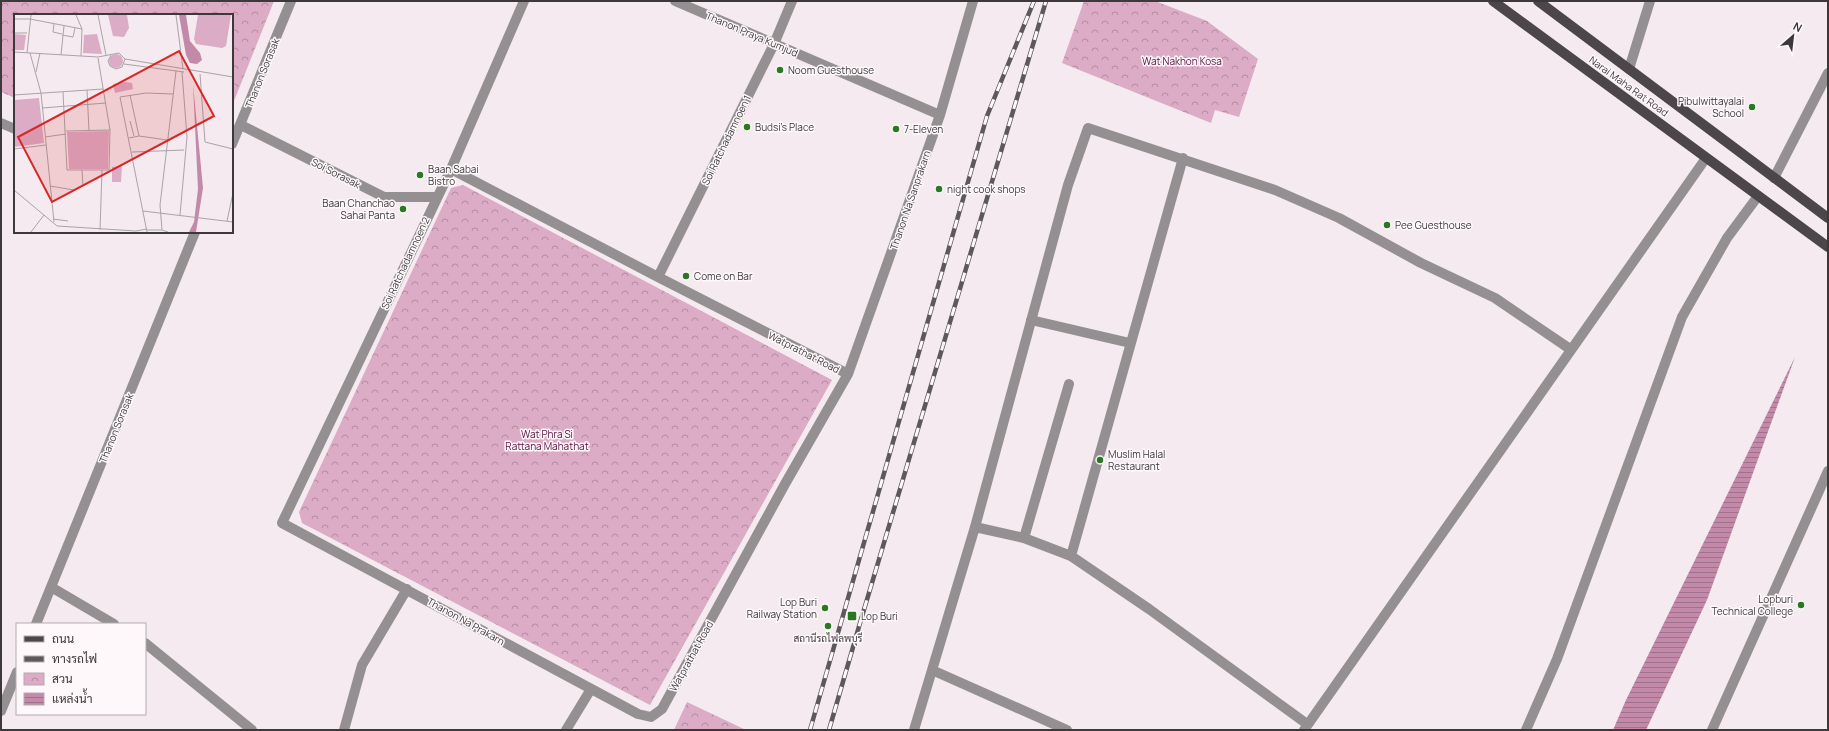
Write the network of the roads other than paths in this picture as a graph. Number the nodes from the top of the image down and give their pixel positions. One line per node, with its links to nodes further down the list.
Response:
1 (291, 1): 14 (street, Thanon Sorasak)
2 (524, 1): 19 (street, Soi Ratchadamnoen 2)
3 (675, 1): 9 (street, Thanon Praya Kumjud)
4 (792, 1): 9 (street, Soi Ratchadamnoen 1)
5 (973, 1): 12 (street, Thanon Na Sanprakarn)
6 (1493, 1): 18 (main road, Narai Maha Rat Road)
7 (1538, 1): 10 (main road, Narai Maha Rat Road)
8 (1650, 1): 10 (street)
9 (774, 44): 12 (street, Thanon Praya Kumjud); 26 (street, Soi Ratchadamnoen 1)
10 (1629, 69): 20 (main road, Narai Maha Rat Road)
11 (1828, 73): 20 (street)
12 (940, 115): 30 (street, Thanon Na Sanprakarn)
13 (1, 123): 15 (street)
14 (240, 125): 16 (street, Thanon Sorasak); 22 (street, Soi Sorasak)
15 (14, 129)
16 (233, 142)
17 (1182, 158): 27 (street); 28 (street); 29 (street)
18 (1706, 158): 21 (main road, Narai Maha Rat Road); 29 (street)
19 (451, 169): 22 (street, Soi Ratchadamnoen 2); 26 (street, Watprathat Road)
20 (1774, 178): 23 (main road, Narai Maha Rat Road)
21 (1758, 196): 25 (main road, Narai Maha Rat Road); 53 (street)
22 (437, 197): 33 (street, Soi Ratchadamnoen 2)
23 (1828, 218)
24 (195, 233): 37 (street, Thanon Sorasak)
25 (1828, 247)
26 (658, 277): 30 (street, Watprathat Road)
27 (1031, 320): 28 (street); 34 (street)
28 (1130, 343): 36 (street)
29 (1570, 349): 47 (street)
30 (848, 374): 46 (street, Watprathat Road)
31 (1069, 384): 35 (street)
32 (1828, 471): 54 (street)
33 (282, 523): 38 (street, Thanon Na Prakarn)
34 (975, 527): 35 (street); 42 (street)
35 (1024, 538): 36 (street)
36 (1070, 556): 47 (street)
37 (51, 587): 39 (street, Thanon Sorasak); 40 (street)
38 (407, 589): 44 (street, Thanon Na Prakarn); 49 (street)
39 (36, 623)
40 (112, 623)
41 (146, 644): 48 (street)
42 (932, 670): 51 (street); 52 (street)
43 (16, 674): 45 (street)
44 (591, 689): 46 (street, Thanon Na Prakarn); 50 (street)
45 (1, 711)
46 (651, 717)
47 (1306, 727)
48 (252, 730)
49 (344, 730)
50 (566, 730)
51 (914, 730)
52 (1067, 730)
53 (1526, 730)
54 (1712, 730)

